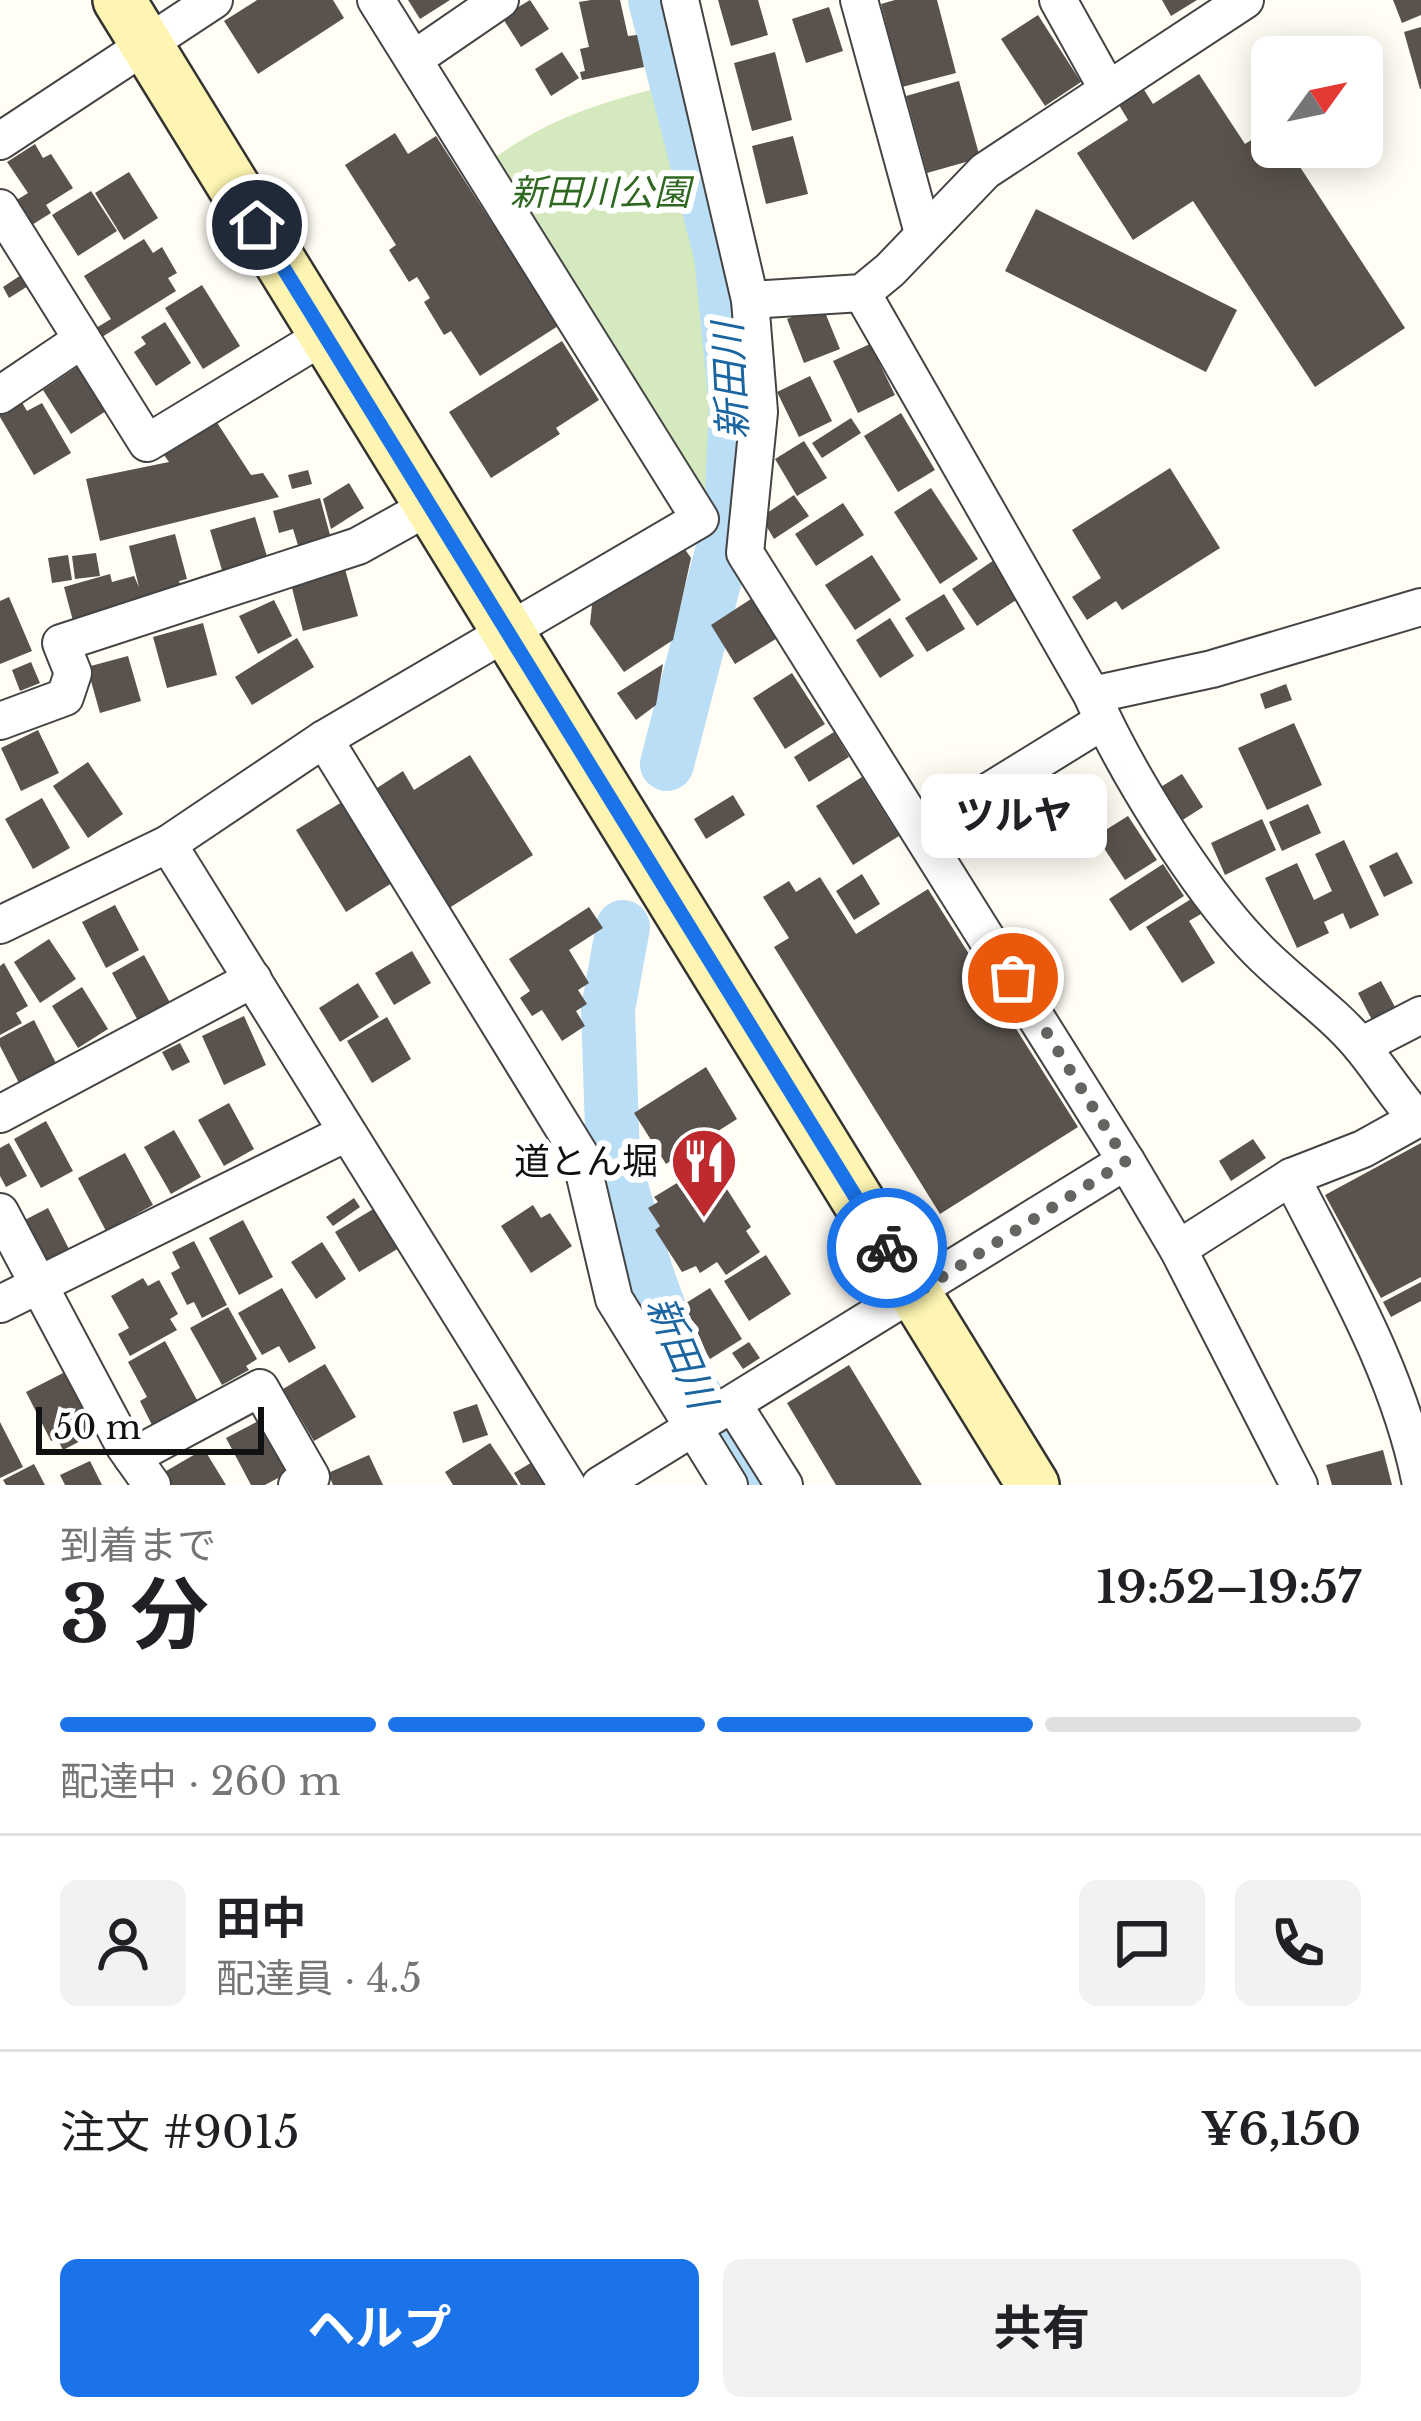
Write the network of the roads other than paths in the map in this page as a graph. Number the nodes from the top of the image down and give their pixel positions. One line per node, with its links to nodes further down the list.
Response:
1 (118, 0): 9 (street)
2 (214, 0): 9 (street)
3 (376, 0): 10 (street)
4 (500, 0): 10 (street)
5 (680, 0): 16 (street)
6 (859, 0): 14 (street)
7 (1058, 0): 11 (street)
8 (1236, 3): 11 (street)
9 (147, 46): 12 (street); 17 (street)
10 (414, 58): 22 (street)
11 (1107, 88): 14 (street)
12 (0, 141)
13 (0, 208): 18 (street)
14 (923, 233): 15 (street)
15 (862, 293): 16 (street); 23 (street)
16 (750, 300): 26 (street)
17 (325, 335): 18 (street); 20 (street)
18 (80, 341): 19 (street)
19 (0, 395)
20 (430, 506): 22 (street); 24 (street)
21 (1417, 615): 23 (street)
22 (509, 634): 25 (street); 39 (street)
23 (1098, 708): 26 (street); 31 (street)
24 (0, 721)
25 (325, 739): 27 (street); 41 (street)
26 (922, 832): 34 (street)
27 (168, 844): 28 (street); 29 (street)
28 (0, 925)
29 (253, 979): 32 (street); 33 (street)
30 (1421, 1015): 31 (street)
31 (1360, 1046): 35 (street)
32 (0, 1114)
33 (346, 1133): 38 (street); 44 (street)
34 (1126, 1161): 37 (street); 39 (street)
35 (1291, 1177): 37 (street); 50 (street)
36 (0, 1211): 38 (street)
37 (1178, 1249): 49 (street)
38 (38, 1286): 40 (street); 42 (street)
39 (915, 1294): 41 (street); 48 (street)
40 (0, 1304)
41 (714, 1417): 45 (street); 46 (street); 47 (street)
42 (142, 1471): 43 (street)
43 (297, 1485)
44 (567, 1485)
45 (600, 1485)
46 (729, 1485)
47 (784, 1485)
48 (1034, 1485)
49 (1299, 1485)
50 (1421, 1485)

